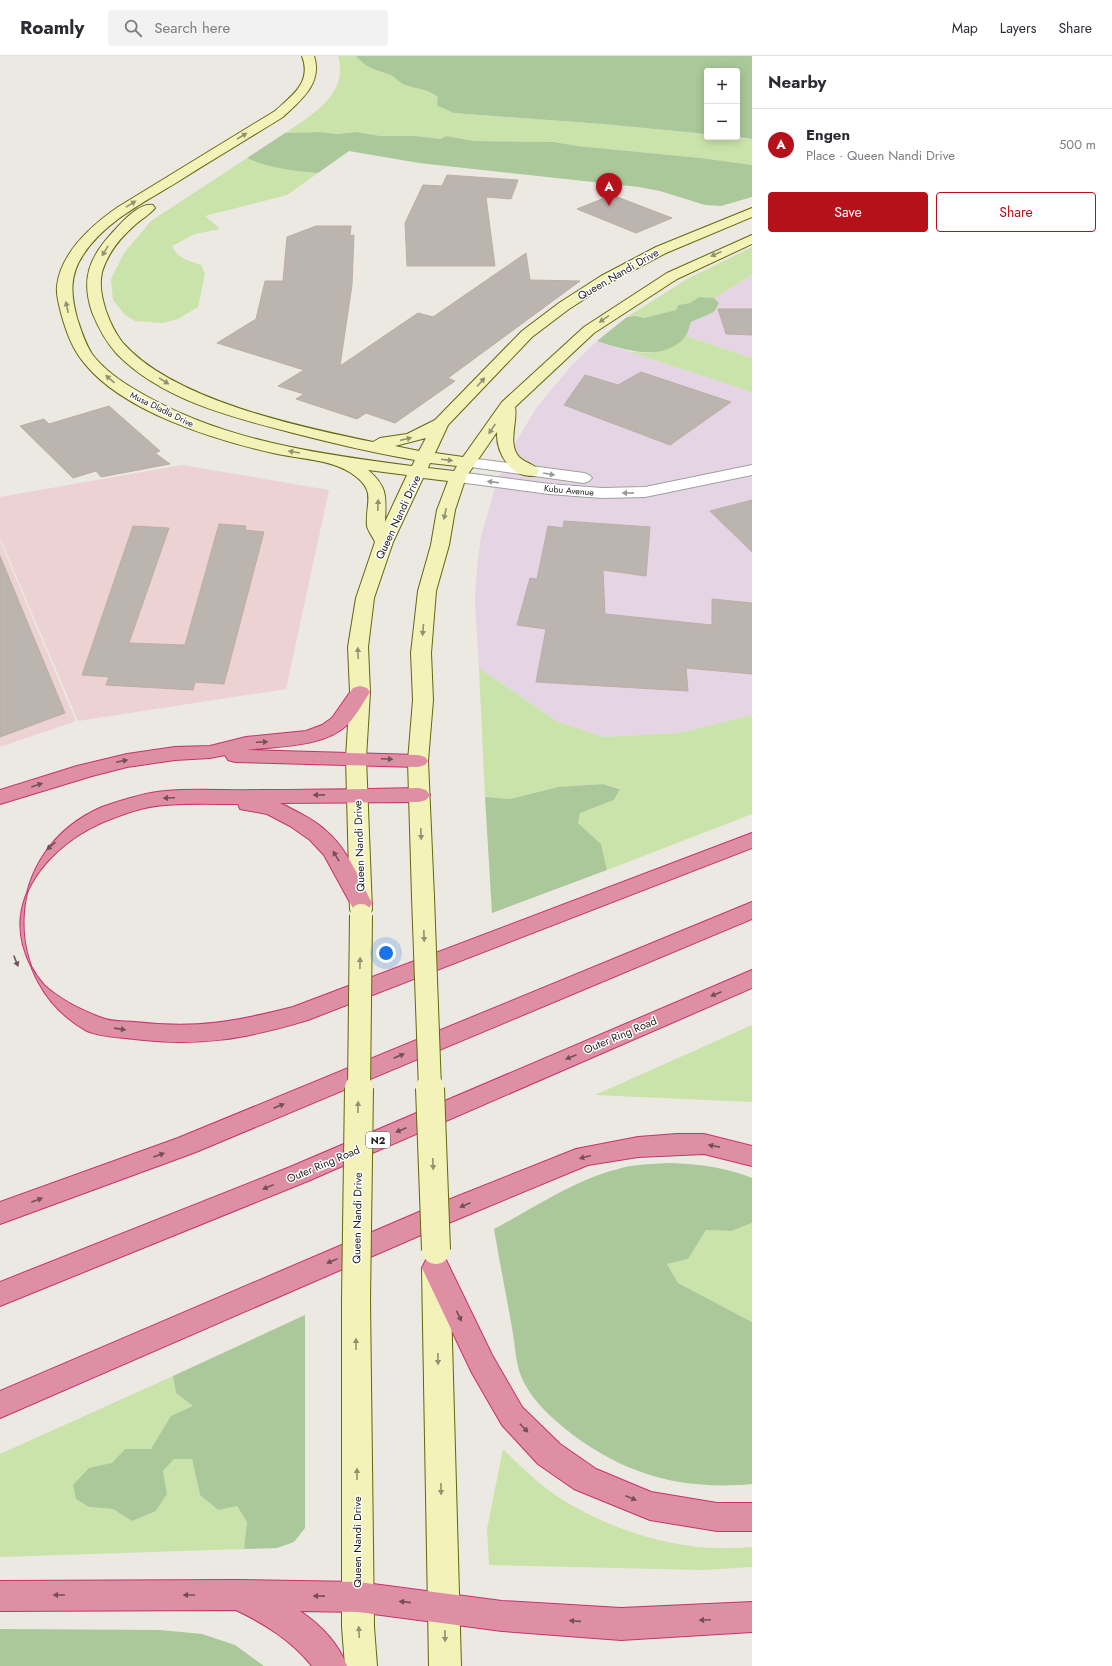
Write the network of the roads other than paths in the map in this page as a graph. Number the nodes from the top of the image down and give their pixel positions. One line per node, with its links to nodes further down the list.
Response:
1 (308, 56): 8 (main road, Musa Dladla Drive, one-way to 1)
2 (323, 77): 7 (main road, Musa Dladla Drive, one-way to 7)
3 (752, 212): 6 (main road, Queen Nandi Drive, one-way to 3)
4 (752, 239): 5 (main road, one-way to 5)
5 (508, 405): 10 (main road, one-way to 10); 12 (main road)
6 (441, 423): 7 (main road, one-way to 6); 9 (main road, Queen Nandi Drive)
7 (353, 443): 9 (main road, Musa Dladla Drive)
8 (332, 459): 9 (main road, Musa Dladla Drive); 14 (main road, one-way to 8)
9 (422, 465): 10 (main road, Musa Dladla Drive); 14 (main road, Queen Nandi Drive)
10 (464, 470): 12 (street, Kubu Avenue); 13 (street, Kubu Avenue, one-way to 10); 18 (main road, one-way to 18)
11 (752, 470): 13 (street, Kubu Avenue)
12 (531, 471): 13 (street, Kubu Avenue, one-way to 13)
13 (680, 484)
14 (384, 542): 15 (main road, Queen Nandi Drive, one-way to 14)
15 (360, 692): 16 (highway, one-way to 15); 17 (main road, Queen Nandi Drive)
16 (210, 752): 17 (highway); 22 (highway, one-way to 16)
17 (356, 758): 18 (highway, one-way to 18); 19 (main road, Queen Nandi Drive)
18 (418, 760): 20 (main road)
19 (358, 794): 20 (highway); 21 (highway, one-way to 21); 24 (main road, Queen Nandi Drive)
20 (419, 795): 29 (main road, one-way to 29, bridge)
21 (208, 796): 23 (highway, one-way to 23); 24 (highway, one-way to 21)
22 (0, 797)
23 (752, 840)
24 (361, 909): 35 (main road, Queen Nandi Drive, one-way to 24, bridge)
25 (752, 910): 28 (highway, one-way to 25)
26 (752, 978): 30 (highway, Outer Ring Road / N2, one-way to 30)
27 (752, 1156): 31 (highway, one-way to 31)
28 (0, 1213)
29 (436, 1259): 32 (highway, one-way to 32); 36 (main road, one-way to 36)
30 (0, 1294)
31 (0, 1405)
32 (752, 1518)
33 (236, 1595): 34 (highway, one-way to 34); 35 (highway, one-way to 33); 38 (highway)
34 (0, 1596)
35 (358, 1597): 36 (highway, one-way to 35); 39 (main road, Queen Nandi Drive, one-way to 35)
36 (444, 1607): 37 (highway, one-way to 36); 40 (main road, one-way to 40)
37 (752, 1617)
38 (331, 1666)
39 (361, 1666)
40 (445, 1666)

